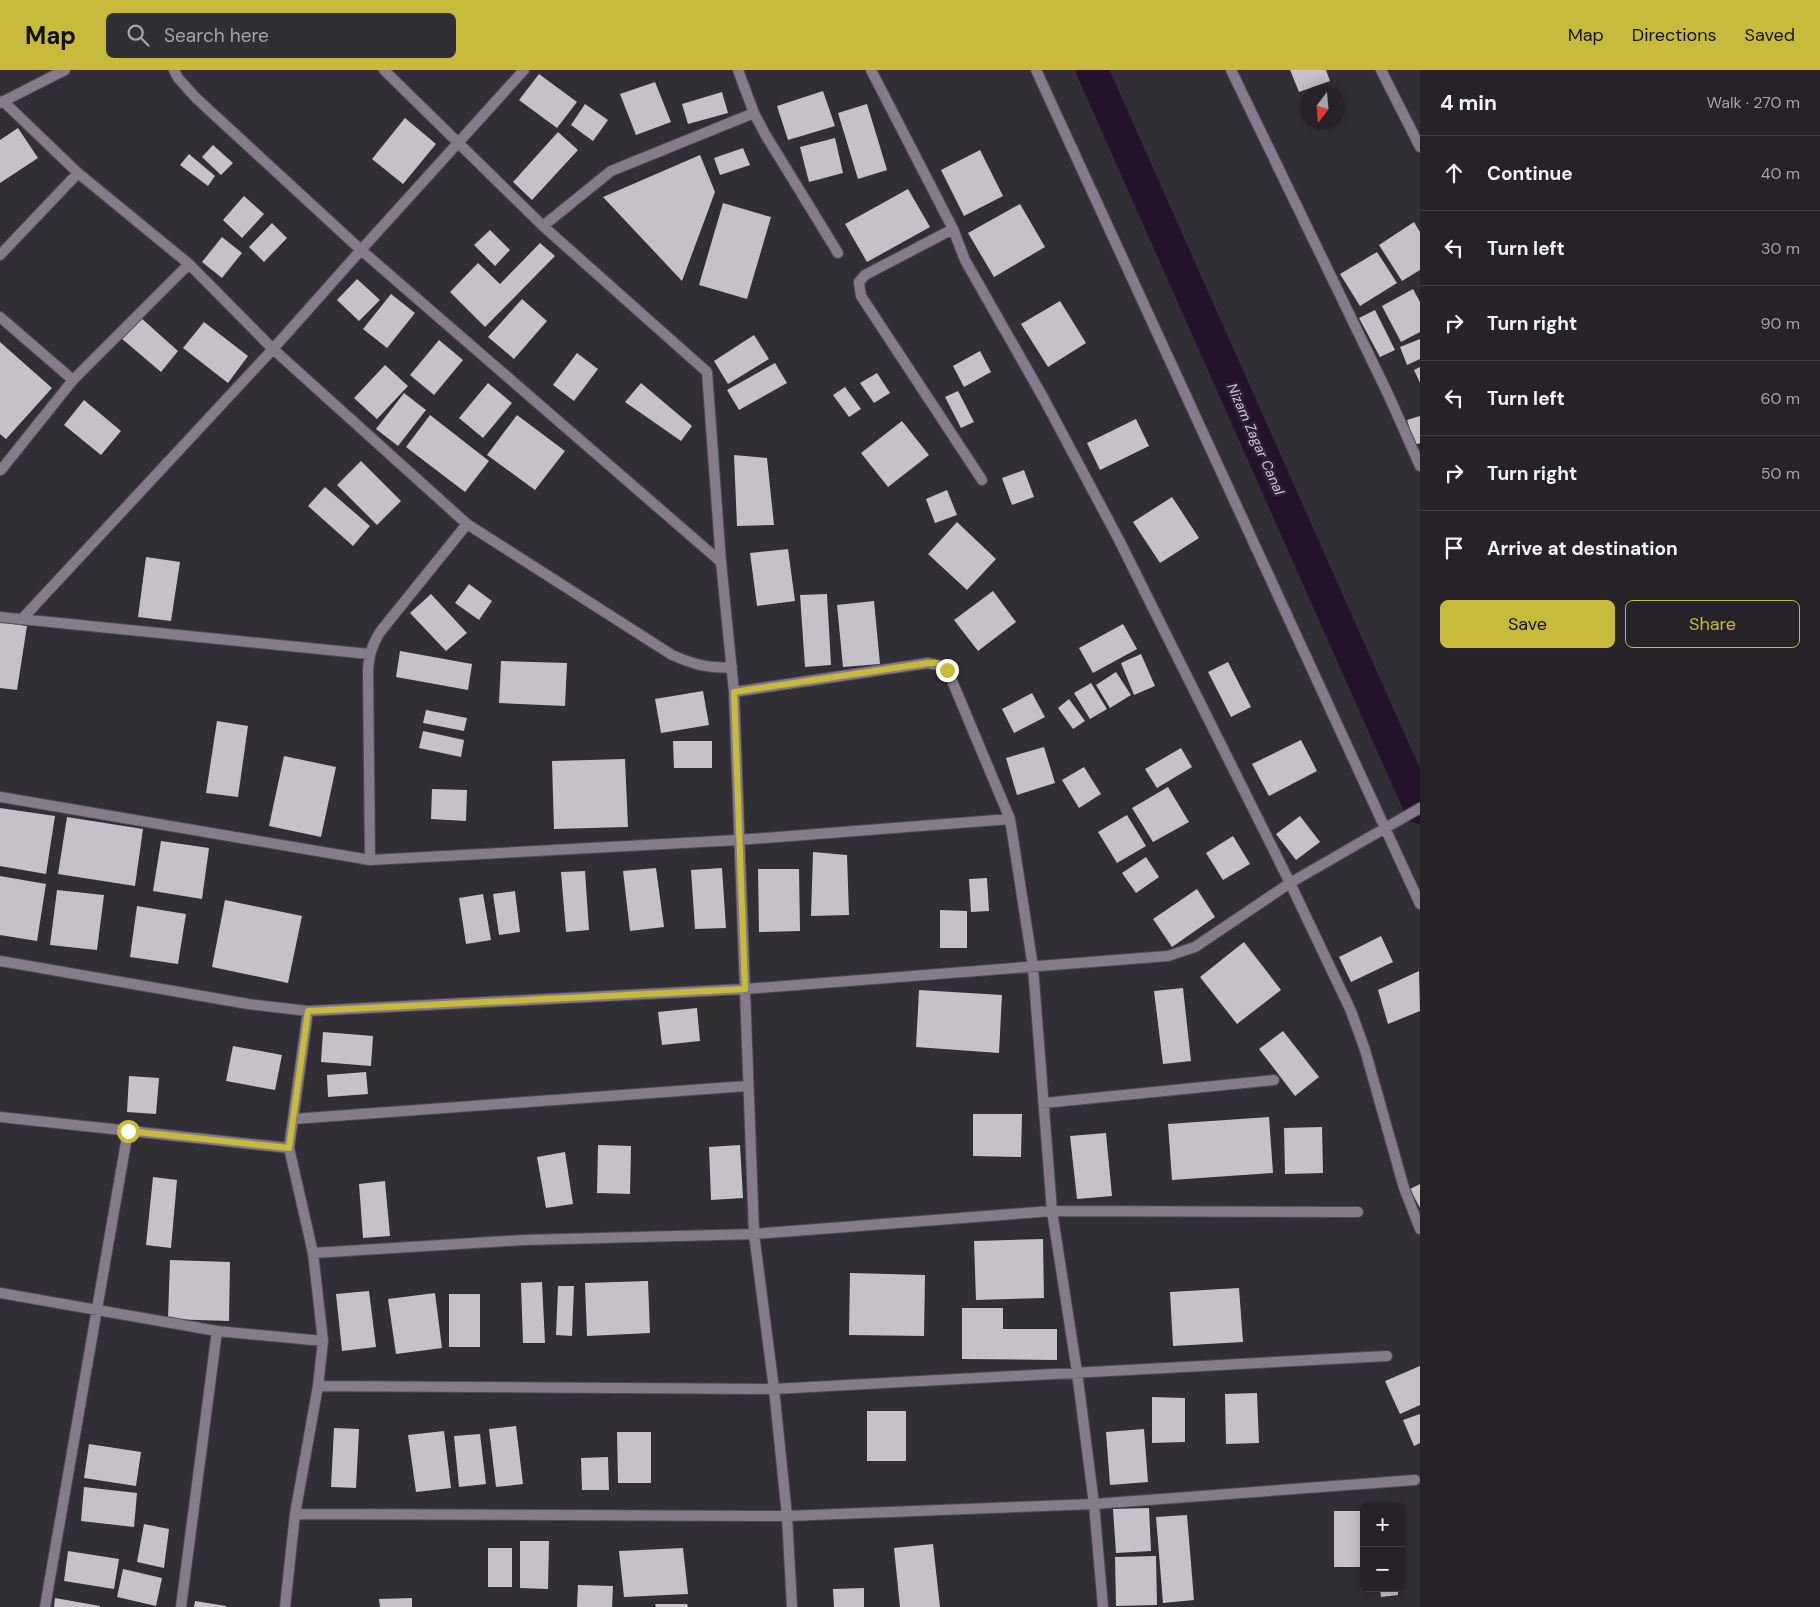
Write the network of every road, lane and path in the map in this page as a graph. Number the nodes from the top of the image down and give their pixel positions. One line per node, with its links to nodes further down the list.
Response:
1 (65, 70): 10 (street)
2 (174, 70): 17 (street)
3 (384, 70): 12 (street)
4 (524, 70): 12 (street)
5 (738, 70): 11 (street)
6 (871, 70): 16 (street)
7 (1036, 70): 37 (street)
8 (1231, 70): 24 (street)
9 (1381, 70): 13 (street)
10 (2, 102): 14 (street)
11 (754, 113): 15 (street); 18 (street)
12 (460, 143): 15 (street); 17 (street)
13 (1420, 147)
14 (78, 173): 19 (street); 20 (street)
15 (544, 226): 28 (street)
16 (953, 229): 26 (street); 40 (street)
17 (360, 250): 22 (street); 28 (street)
18 (838, 253)
19 (0, 255)
20 (189, 264): 22 (street); 23 (street)
21 (0, 317): 23 (street)
22 (273, 349): 27 (street); 30 (street)
23 (72, 380): 25 (street)
24 (1420, 466)
25 (1, 470)
26 (982, 480)
27 (467, 524): 31 (street); 32 (street)
28 (721, 562): 32 (street)
29 (0, 616): 30 (street)
30 (22, 619): 31 (street)
31 (369, 654): 39 (street)
32 (732, 667): 33 (street)
33 (734, 692): 36 (street); 38 (street)
34 (0, 797): 39 (street)
35 (1420, 808): 37 (street)
36 (1010, 819): 38 (street); 43 (street)
37 (1386, 828): 40 (street); 41 (street)
38 (738, 840): 39 (street); 44 (street)
39 (370, 860)
40 (1290, 883): 43 (street); 55 (street)
41 (1420, 904)
42 (0, 961): 45 (street)
43 (1033, 967): 44 (street); 48 (street)
44 (745, 989): 45 (street); 47 (street)
45 (308, 1011): 50 (street)
46 (1274, 1080): 48 (street)
47 (747, 1086): 50 (street); 56 (street)
48 (1044, 1103): 53 (street)
49 (0, 1116): 51 (street)
50 (293, 1119): 52 (street)
51 (128, 1131): 52 (street); 59 (street)
52 (289, 1148): 57 (street)
53 (1052, 1211): 54 (street); 56 (street); 63 (street)
54 (1358, 1212)
55 (1420, 1229)
56 (754, 1234): 57 (street); 65 (street)
57 (313, 1253): 61 (street)
58 (0, 1293): 59 (street)
59 (96, 1309): 60 (street); 70 (street)
60 (217, 1331): 61 (street); 71 (street)
61 (323, 1341): 64 (street)
62 (1387, 1356): 63 (street)
63 (1077, 1372): 65 (street); 67 (street)
64 (318, 1386): 65 (street); 68 (street)
65 (774, 1389): 69 (street)
66 (1415, 1480): 67 (street)
67 (1094, 1504): 69 (street); 74 (street)
68 (295, 1514): 69 (street); 72 (street)
69 (787, 1516): 73 (street)
70 (45, 1607)
71 (181, 1607)
72 (285, 1607)
73 (792, 1607)
74 (1103, 1607)

